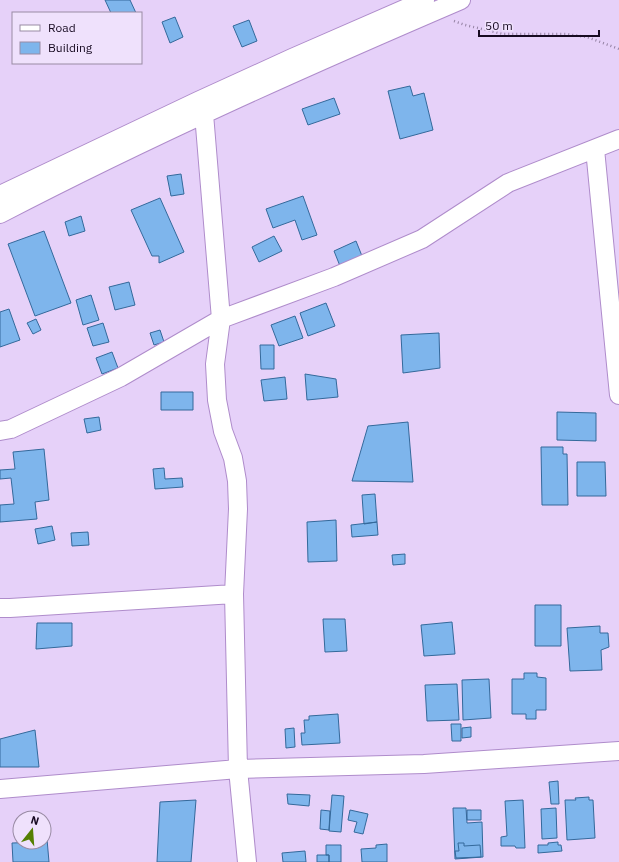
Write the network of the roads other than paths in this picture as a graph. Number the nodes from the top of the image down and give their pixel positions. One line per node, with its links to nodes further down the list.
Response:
1 (461, 0): 2 (street)
2 (429, 6): 3 (street); 6 (street)
3 (204, 114): 7 (street); 8 (street)
4 (619, 139): 5 (street)
5 (595, 149): 8 (street); 9 (street)
6 (0, 195)
7 (0, 214)
8 (221, 319): 10 (street); 11 (street)
9 (619, 395)
10 (0, 431)
11 (234, 594): 12 (street); 14 (street)
12 (0, 608)
13 (619, 751): 14 (street)
14 (238, 769): 15 (street); 16 (street)
15 (0, 789)
16 (247, 862)

